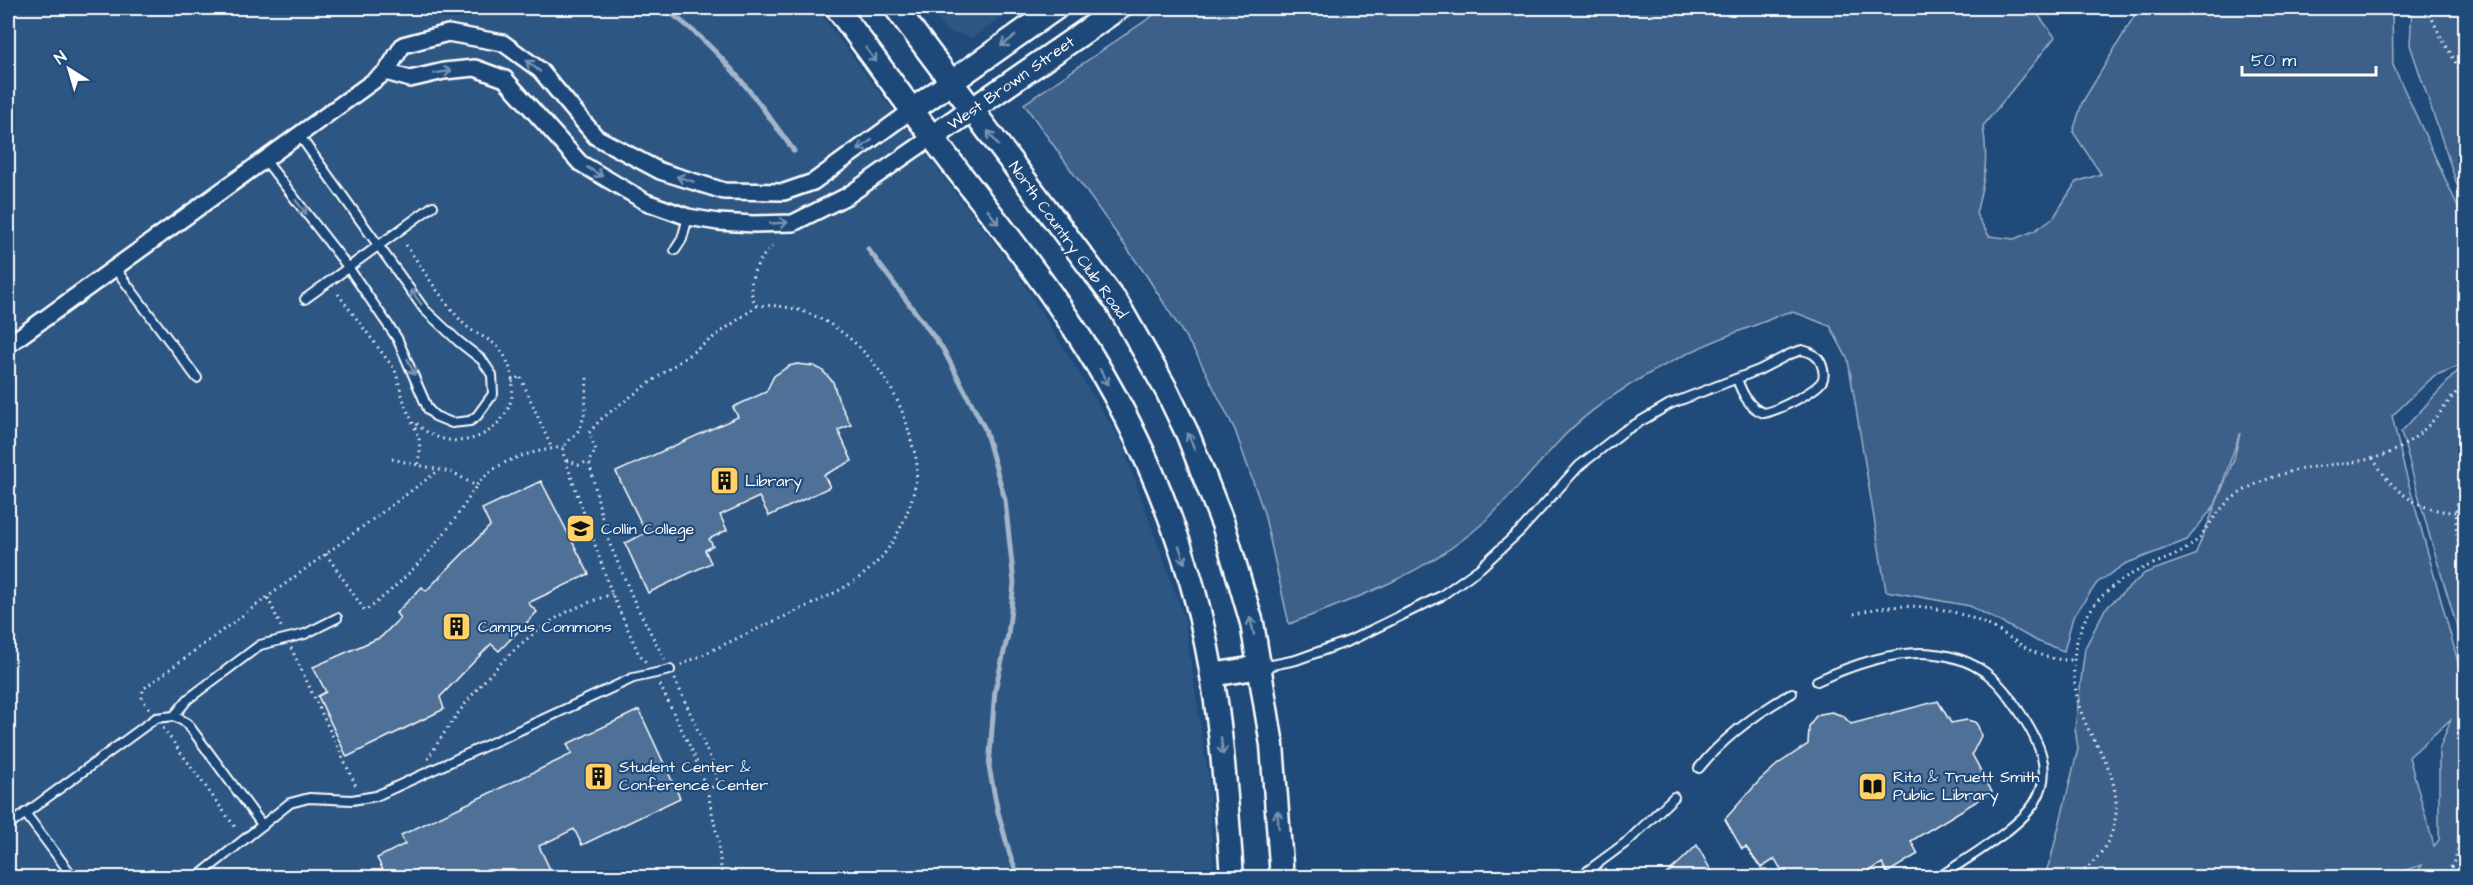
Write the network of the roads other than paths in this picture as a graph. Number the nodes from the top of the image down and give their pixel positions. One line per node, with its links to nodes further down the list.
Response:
1 (837, 8): 7 (main road, one-way to 7)
2 (896, 8): 6 (main road, North Country Club Road)
3 (1056, 8): 6 (main road, one-way to 6)
4 (1119, 8): 8 (main road, West Brown Street)
5 (386, 72): 7 (street, one-way to 5); 9 (street); 13 (street, one-way to 13)
6 (951, 82): 7 (main road); 8 (main road, North Country Club Road)
7 (912, 110): 10 (main road)
8 (972, 110): 10 (main road, West Brown Street); 23 (main road, North Country Club Road, one-way to 8)
9 (299, 135): 11 (street); 14 (lane)
10 (932, 137): 13 (street, one-way to 10); 25 (main road, one-way to 25)
11 (265, 160): 16 (street); 17 (lane, one-way to 17)
12 (433, 206): 14 (lane)
13 (688, 217): 15 (lane)
14 (378, 246): 17 (lane); 17 (lane, one-way to 14)
15 (675, 250)
16 (114, 267): 19 (street); 20 (lane)
17 (348, 267): 18 (lane)
18 (304, 298)
19 (8, 345)
20 (197, 378)
21 (1737, 379): 21 (lane); 23 (lane)
22 (337, 618): 28 (lane)
23 (1261, 667): 25 (main road); 37 (main road, North Country Club Road, one-way to 23)
24 (670, 670): 33 (lane)
25 (1212, 675): 36 (main road, one-way to 36)
26 (1817, 681): 39 (lane)
27 (1792, 693): 29 (lane)
28 (174, 716): 31 (lane); 33 (lane)
29 (1699, 768)
30 (1674, 797): 38 (lane)
31 (25, 813): 32 (lane); 34 (lane)
32 (8, 826)
33 (263, 826): 35 (lane)
34 (74, 878)
35 (196, 878)
36 (1232, 878)
37 (1282, 878)
38 (1578, 878)
39 (1938, 878)

